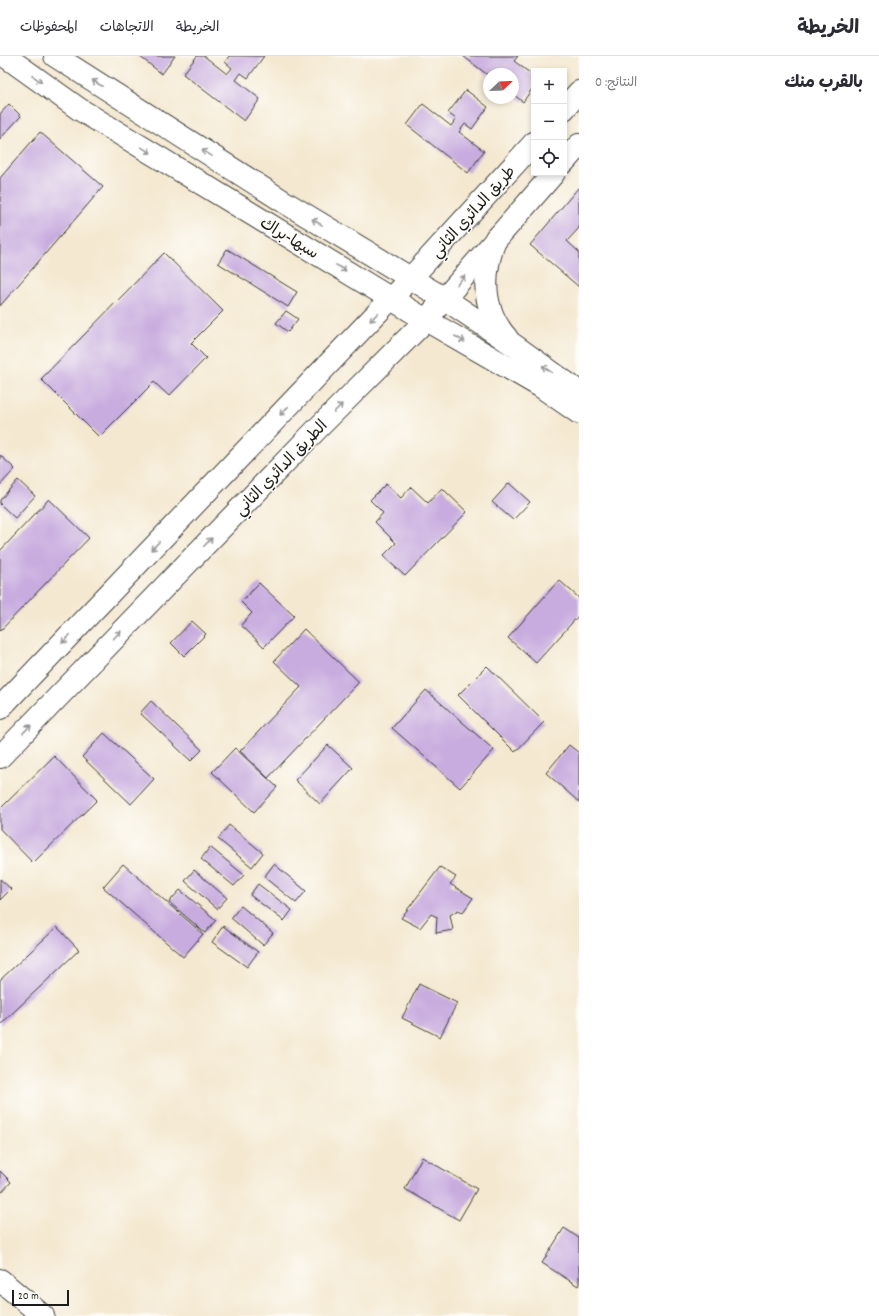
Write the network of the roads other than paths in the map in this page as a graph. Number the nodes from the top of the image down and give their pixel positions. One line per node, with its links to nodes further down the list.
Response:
1 (5, 56): 11 (main road, سبها-براك, one-way to 11)
2 (55, 56): 10 (main road, سبها-براك, one-way to 2)
3 (579, 92): 4 (main road)
4 (567, 106)
5 (579, 145): 7 (main road)
6 (531, 146): 10 (main road, طريق الدائري الثاني)
7 (567, 159)
8 (551, 176): 9 (main road, الطريق الدائري الثاني)
9 (496, 238): 12 (main road, الطريق الدائري الثاني, one-way to 9); 14 (main road)
10 (410, 279): 11 (main road); 12 (main road, سبها-براك)
11 (392, 299): 13 (main road, سبها-براك); 17 (main road, one-way to 17)
12 (445, 300): 13 (main road, الطريق الدائري الثاني); 14 (main road, سبها-براك)
13 (426, 320): 16 (main road, سبها-براك, one-way to 16); 18 (main road, الطريق الدائري الثاني, one-way to 13)
14 (515, 346): 15 (main road, سبها-براك, one-way to 14)
15 (579, 392)
16 (579, 413)
17 (0, 708)
18 (0, 757)
19 (0, 1280): 20 (main road)
20 (43, 1316)

